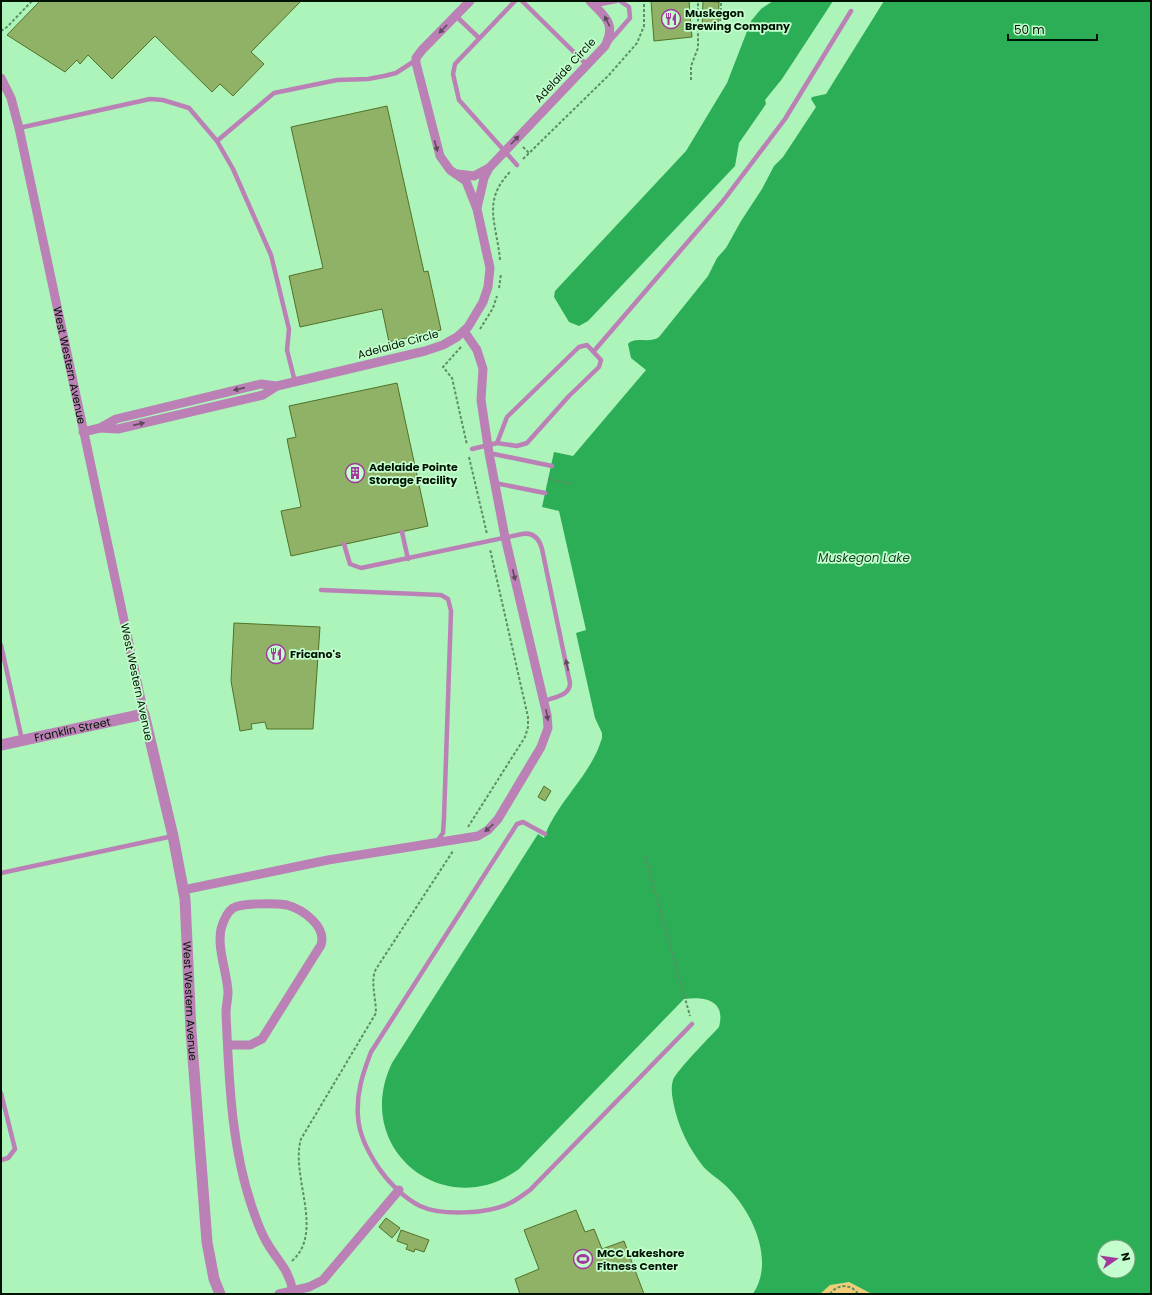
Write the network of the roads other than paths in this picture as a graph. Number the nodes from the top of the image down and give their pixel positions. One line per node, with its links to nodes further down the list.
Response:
1 (470, 1): 8 (street)
2 (515, 1): 9 (lane)
3 (522, 1): 12 (lane)
4 (616, 1): 6 (lane)
5 (620, 1): 10 (lane)
6 (592, 3): 10 (street, Adelaide Circle, one-way to 6)
7 (851, 11): 22 (lane)
8 (456, 16): 9 (lane); 11 (street, one-way to 11)
9 (479, 38): 16 (lane)
10 (605, 46): 12 (street, Adelaide Circle)
11 (416, 60): 15 (lane); 19 (street, Adelaide Circle, one-way to 19)
12 (588, 65): 16 (street, Adelaide Circle, one-way to 12)
13 (1, 78): 14 (street, West Western Avenue)
14 (19, 128): 15 (lane); 24 (street, West Western Avenue)
15 (217, 141): 23 (lane)
16 (505, 151): 17 (lane); 18 (street, Adelaide Circle)
17 (517, 165)
18 (489, 168): 19 (street, Adelaide Circle); 20 (street, Adelaide Circle)
19 (456, 174): 20 (street, Adelaide Circle)
20 (477, 209): 21 (street, Adelaide Circle)
21 (464, 331): 23 (street, Adelaide Circle); 25 (street)
22 (594, 351): 25 (lane); 25 (lane)
23 (295, 382): 24 (street, Adelaide Circle)
24 (84, 432): 37 (street, West Western Avenue)
25 (491, 447): 26 (lane); 27 (lane); 28 (street)
26 (472, 448)
27 (552, 466)
28 (495, 483): 29 (lane); 31 (street)
29 (545, 493)
30 (402, 532): 33 (lane)
31 (505, 537): 33 (lane); 36 (street, one-way to 36); 36 (lane, one-way to 31)
32 (344, 544): 33 (lane)
33 (408, 559)
34 (321, 590): 42 (lane)
35 (1, 645): 38 (lane)
36 (544, 701): 42 (street, one-way to 42)
37 (144, 714): 38 (street, Franklin Street); 41 (street, West Western Avenue)
38 (22, 740): 39 (street, Franklin Street)
39 (1, 745)
40 (545, 834): 49 (lane)
41 (173, 836): 43 (lane); 44 (street, West Western Avenue)
42 (434, 843): 44 (street)
43 (1, 873)
44 (183, 890): 52 (street, West Western Avenue)
45 (692, 1024): 49 (lane)
46 (228, 1046): 46 (street); 50 (street)
47 (1, 1093): 48 (lane)
48 (1, 1160)
49 (399, 1190): 51 (street)
50 (293, 1291): 51 (street); 53 (street)
51 (311, 1291)
52 (220, 1294)
53 (279, 1294)

